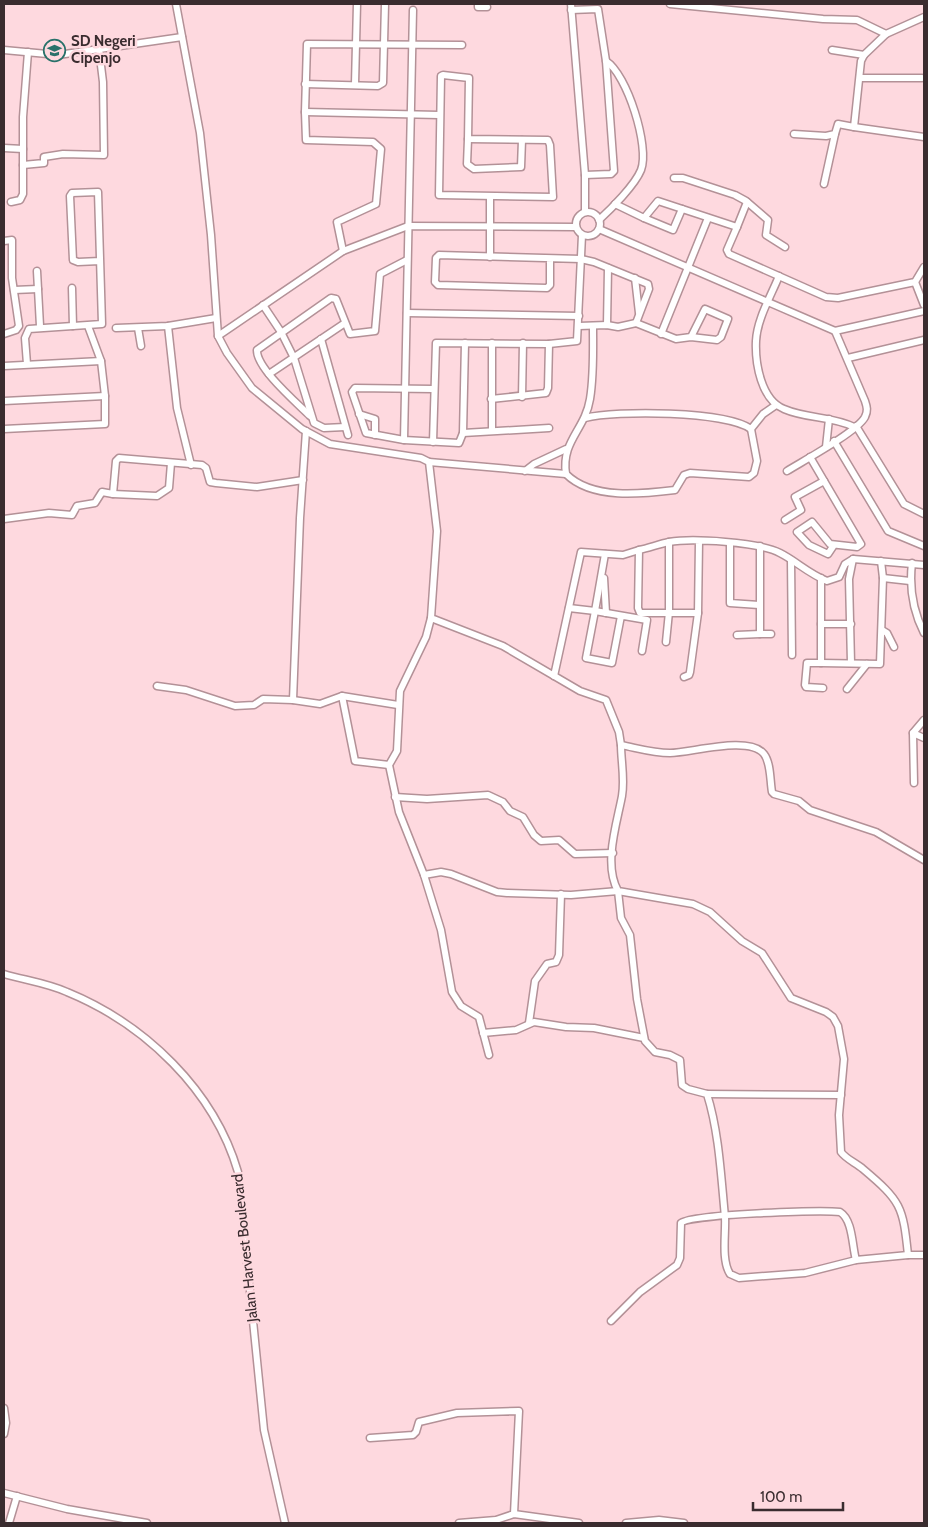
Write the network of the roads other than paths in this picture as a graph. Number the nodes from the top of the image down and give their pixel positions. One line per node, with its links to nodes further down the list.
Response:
1 (176, 4): 12 (street)
2 (358, 4): 13 (street)
3 (385, 4): 15 (street)
4 (478, 4): 8 (street)
5 (670, 4): 6 (street)
6 (711, 5): 11 (street)
7 (571, 6): 22 (street); 39 (street)
8 (487, 8)
9 (413, 10): 14 (street)
10 (924, 17): 11 (street)
11 (886, 34): 21 (street)
12 (182, 37): 17 (street); 84 (street)
13 (356, 43): 15 (street); 25 (street); 26 (street)
14 (413, 44): 15 (street); 16 (street); 28 (street)
15 (384, 45): 26 (street)
16 (462, 46)
17 (99, 49): 20 (street); 38 (street)
18 (4, 50): 20 (street)
19 (832, 50): 21 (street)
20 (28, 52): 37 (street)
21 (864, 55): 23 (street)
22 (606, 61): 39 (street); 45 (street)
23 (861, 78): 24 (street); 30 (street)
24 (922, 78)
25 (306, 84): 26 (street); 27 (street)
26 (355, 84)
27 (305, 112): 28 (street); 59 (street)
28 (410, 113): 29 (street); 51 (street)
29 (439, 115): 34 (street); 42 (street)
30 (854, 128): 32 (street); 33 (street)
31 (794, 134): 32 (street)
32 (835, 134): 41 (street)
33 (924, 137)
34 (468, 139): 35 (street); 35 (street)
35 (522, 140): 42 (street)
36 (4, 148): 37 (street)
37 (23, 149): 38 (street)
38 (23, 165): 43 (street)
39 (585, 175): 47 (street)
40 (674, 178): 44 (street)
41 (824, 184)
42 (490, 197): 52 (street)
43 (11, 202)
44 (747, 202): 54 (street); 58 (street)
45 (614, 204): 48 (street); 50 (street)
46 (682, 209): 48 (street); 48 (street); 49 (street)
47 (585, 212): 50 (street); 53 (street)
48 (644, 218)
49 (708, 218): 54 (street); 67 (street)
50 (599, 220): 55 (street)
51 (408, 226): 52 (street); 59 (street); 63 (street)
52 (490, 227): 53 (street); 60 (street)
53 (575, 227): 56 (street)
54 (737, 227): 71 (street)
55 (599, 228): 56 (street); 67 (street)
56 (582, 236): 62 (street)
57 (4, 241): 64 (street)
58 (785, 247)
59 (343, 252): 78 (street)
60 (490, 257): 61 (street); 61 (street)
61 (550, 259): 62 (street)
62 (581, 259): 69 (street); 83 (street)
63 (407, 260): 81 (street); 85 (street)
64 (11, 261): 66 (street); 76 (street)
65 (100, 261): 65 (street); 90 (street)
66 (4, 262)
67 (690, 267): 77 (street); 99 (street)
68 (924, 267): 73 (street)
69 (608, 268): 72 (street); 87 (street)
70 (37, 271): 75 (street)
71 (779, 276): 73 (street); 77 (street)
72 (635, 278): 82 (street); 82 (street)
73 (915, 282): 79 (street)
74 (72, 288): 89 (street)
75 (38, 289): 76 (street); 88 (street)
76 (14, 290): 98 (street)
77 (768, 304): 96 (street); 121 (street)
78 (263, 305): 97 (street); 100 (street)
79 (924, 305)
80 (924, 311): 96 (street)
81 (407, 313): 83 (street); 115 (street)
82 (639, 314): 86 (street)
83 (579, 316): 92 (street)
84 (216, 318): 91 (street); 100 (street)
85 (345, 323): 97 (street); 102 (street)
86 (636, 323): 87 (street); 99 (street)
87 (607, 325): 93 (street)
88 (40, 326): 89 (street); 112 (street)
89 (73, 326): 90 (street)
90 (88, 326): 111 (street)
91 (168, 326): 95 (street); 144 (street)
92 (578, 326): 93 (street); 107 (street)
93 (593, 326): 124 (street)
94 (116, 328): 95 (street)
95 (138, 328): 108 (street)
96 (835, 331): 110 (street)
97 (281, 332): 109 (street); 114 (street)
98 (4, 334)
99 (661, 334): 101 (street)
100 (218, 336): 132 (street)
101 (691, 337): 101 (street)
102 (321, 339): 109 (street); 127 (street)
103 (924, 340): 110 (street)
104 (465, 343): 105 (street); 116 (street); 133 (street)
105 (492, 343): 106 (street); 119 (street)
106 (523, 343): 107 (street); 118 (street)
107 (549, 344): 118 (street)
108 (141, 346)
109 (294, 358): 114 (street); 123 (street)
110 (848, 358): 126 (street)
111 (101, 361): 112 (street); 117 (street)
112 (27, 364): 113 (street)
113 (4, 366)
114 (269, 374): 123 (street)
115 (405, 388): 116 (street); 122 (street); 136 (street)
116 (433, 389): 138 (street)
117 (106, 396): 120 (street); 129 (street)
118 (522, 397): 119 (street)
119 (491, 399): 131 (street)
120 (4, 401)
121 (776, 405): 125 (street); 130 (street)
122 (359, 414): 135 (street); 135 (street)
123 (310, 416): 127 (street)
124 (585, 418): 130 (street); 140 (street)
125 (829, 419): 126 (street); 139 (street)
126 (855, 426): 137 (street); 151 (street)
127 (345, 427): 134 (street)
128 (549, 428): 131 (street)
129 (4, 429)
130 (751, 429): 147 (street)
131 (492, 430): 133 (street)
132 (306, 431): 142 (street); 148 (street)
133 (463, 433): 138 (street)
134 (348, 435)
135 (374, 435): 136 (street)
136 (404, 440): 138 (street)
137 (834, 441): 139 (street); 159 (street)
138 (433, 442)
139 (826, 447): 141 (street)
140 (566, 449): 145 (street); 147 (street)
141 (810, 457): 146 (street); 149 (street)
142 (429, 462): 145 (street); 180 (street)
143 (171, 463): 144 (street); 150 (street); 150 (street)
144 (191, 465): 148 (street)
145 (525, 471): 147 (street)
146 (786, 471)
147 (566, 474)
148 (303, 480): 201 (street)
149 (824, 481): 153 (street); 157 (street)
150 (113, 494): 152 (street)
151 (924, 514)
152 (4, 519)
153 (785, 520)
154 (670, 542): 155 (street); 160 (street); 176 (street)
155 (699, 542): 156 (street); 177 (street)
156 (730, 543): 158 (street); 173 (street)
157 (834, 545): 157 (street)
158 (760, 546): 163 (street); 173 (street)
159 (924, 546)
160 (639, 550): 161 (street); 176 (street)
161 (605, 554): 167 (street); 174 (street)
162 (853, 559): 164 (street); 168 (street); 171 (street)
163 (791, 560): 169 (street); 191 (street)
164 (881, 561): 165 (street); 170 (street)
165 (912, 563): 166 (street); 172 (street)
166 (924, 566)
167 (603, 567): 175 (street); 178 (street)
168 (839, 576): 169 (street); 171 (street)
169 (821, 578): 181 (street)
170 (883, 578): 172 (street); 183 (street)
171 (849, 579): 182 (street)
172 (910, 581): 184 (street)
173 (759, 605): 185 (street)
174 (569, 608): 175 (street); 195 (street)
175 (595, 611): 178 (street); 179 (street)
176 (669, 612): 177 (street); 188 (street)
177 (698, 613): 196 (street)
178 (606, 614): 179 (street)
179 (621, 616): 190 (street)
180 (431, 618): 195 (street); 202 (street)
181 (821, 624): 182 (street); 192 (street)
182 (851, 624): 193 (street)
183 (882, 630): 189 (street); 194 (street)
184 (924, 633)
185 (760, 634): 186 (street); 187 (street)
186 (771, 634)
187 (737, 635)
188 (666, 642)
189 (894, 647)
190 (642, 651)
191 (792, 655)
192 (821, 663): 193 (street); 198 (street)
193 (851, 663): 194 (street)
194 (867, 664): 199 (street)
195 (554, 676): 206 (street)
196 (684, 677)
197 (157, 686): 201 (street)
198 (823, 688)
199 (846, 689)
200 (342, 696): 201 (street); 202 (street); 207 (street)
201 (293, 700)
202 (398, 704): 207 (street)
203 (924, 720): 204 (street)
204 (914, 733): 205 (street); 208 (street)
205 (924, 738)
206 (621, 745): 210 (street); 211 (street)
207 (390, 765): 209 (street)
208 (914, 783)
209 (395, 797): 210 (street); 212 (street)
210 (613, 854): 213 (street)
211 (924, 860)
212 (424, 875): 214 (street); 217 (street)
213 (618, 891): 214 (street); 218 (street); 221 (street)
214 (561, 894): 216 (street)
215 (4, 974): 235 (street, Jalan Harvest Boulevard)
216 (529, 1024): 217 (street); 218 (street)
217 (483, 1033): 219 (street)
218 (644, 1038): 220 (street)
219 (489, 1055)
220 (707, 1094): 221 (street); 222 (street)
221 (841, 1095): 223 (street)
222 (724, 1215): 225 (street); 225 (street); 226 (street)
223 (908, 1255): 224 (street); 225 (street)
224 (924, 1255)
225 (856, 1260)
226 (611, 1321)
227 (4, 1408): 228 (street)
228 (4, 1434)
229 (370, 1438): 232 (street)
230 (4, 1493): 231 (street)
231 (17, 1496): 233 (street); 234 (street)
232 (514, 1514): 236 (street); 237 (street)
233 (9, 1523)
234 (147, 1523)
235 (286, 1523)
236 (459, 1523)
237 (579, 1523)
238 (626, 1523): 239 (street)
239 (684, 1523)

